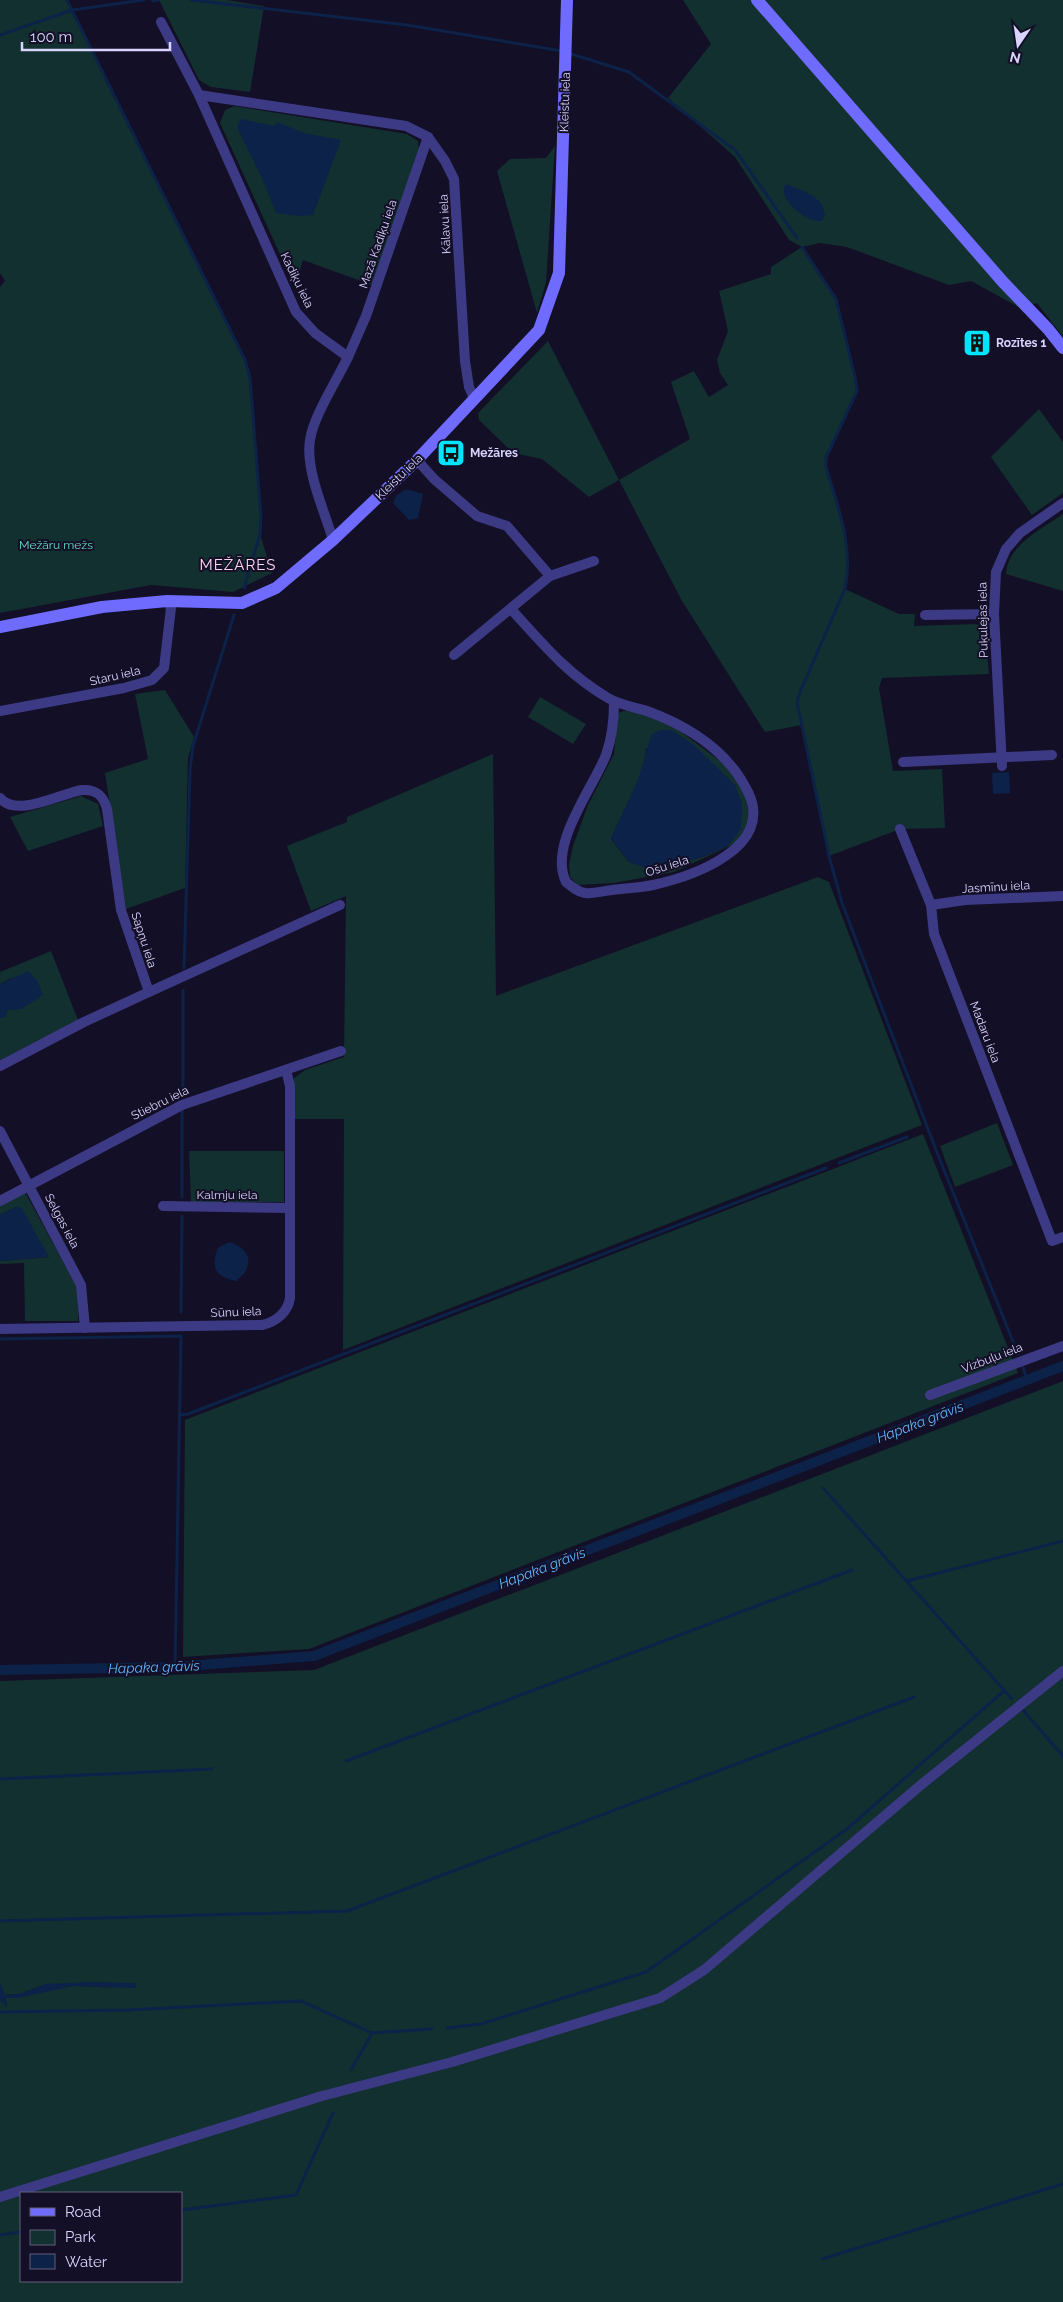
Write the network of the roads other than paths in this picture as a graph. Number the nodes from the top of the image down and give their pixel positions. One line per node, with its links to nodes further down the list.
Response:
1 (567, 0): 8 (street, Kleistu iela)
2 (757, 0): 6 (street)
3 (161, 22): 4 (street, Kadiķu iela)
4 (199, 95): 5 (street, Kālavu iela); 7 (street, Kadiķu iela)
5 (428, 137): 7 (street, Mazā Kadiķu iela); 8 (street, Kālavu iela)
6 (1063, 348)
7 (348, 357): 11 (street)
8 (474, 398): 9 (street, Kleistu iela)
9 (417, 460): 11 (street, Kleistu iela); 13 (street)
10 (1063, 503): 16 (street, Puķulejas iela)
11 (334, 540): 14 (street, Kleistu iela)
12 (594, 562): 13 (street)
13 (550, 576): 15 (street)
14 (167, 601): 18 (street, Kleistu iela); 21 (street, Staru iela)
15 (511, 609): 19 (street); 20 (street, Ošu iela)
16 (994, 614): 17 (street); 23 (street, Puķulejas iela)
17 (925, 615)
18 (0, 626)
19 (454, 655)
20 (614, 702): 20 (street, Ošu iela)
21 (0, 711)
22 (1052, 755): 23 (street)
23 (1001, 761): 24 (street)
24 (903, 762)
25 (0, 798): 30 (street, Sapņu iela)
26 (900, 830): 29 (street, Madaru iela)
27 (1063, 896): 29 (street, Jasmīnu iela)
28 (340, 905): 30 (street)
29 (931, 906): 39 (street, Madaru iela)
30 (149, 992): 32 (street)
31 (341, 1051): 33 (street, Stiebru iela)
32 (0, 1066)
33 (286, 1070): 35 (street, Stiebru iela); 38 (street, Sūnu iela)
34 (0, 1131): 35 (street, Selgas iela)
35 (29, 1185): 36 (street, Stiebru iela); 40 (street, Selgas iela)
36 (0, 1200)
37 (163, 1206): 38 (street, Kalmju iela)
38 (290, 1208): 40 (street, Sūnu iela)
39 (1063, 1237)
40 (85, 1328): 41 (street, Sūnu iela)
41 (0, 1329)
42 (1063, 1346): 43 (street, Vizbuļu iela)
43 (930, 1395)
44 (1063, 1671): 45 (street)
45 (0, 2197)

